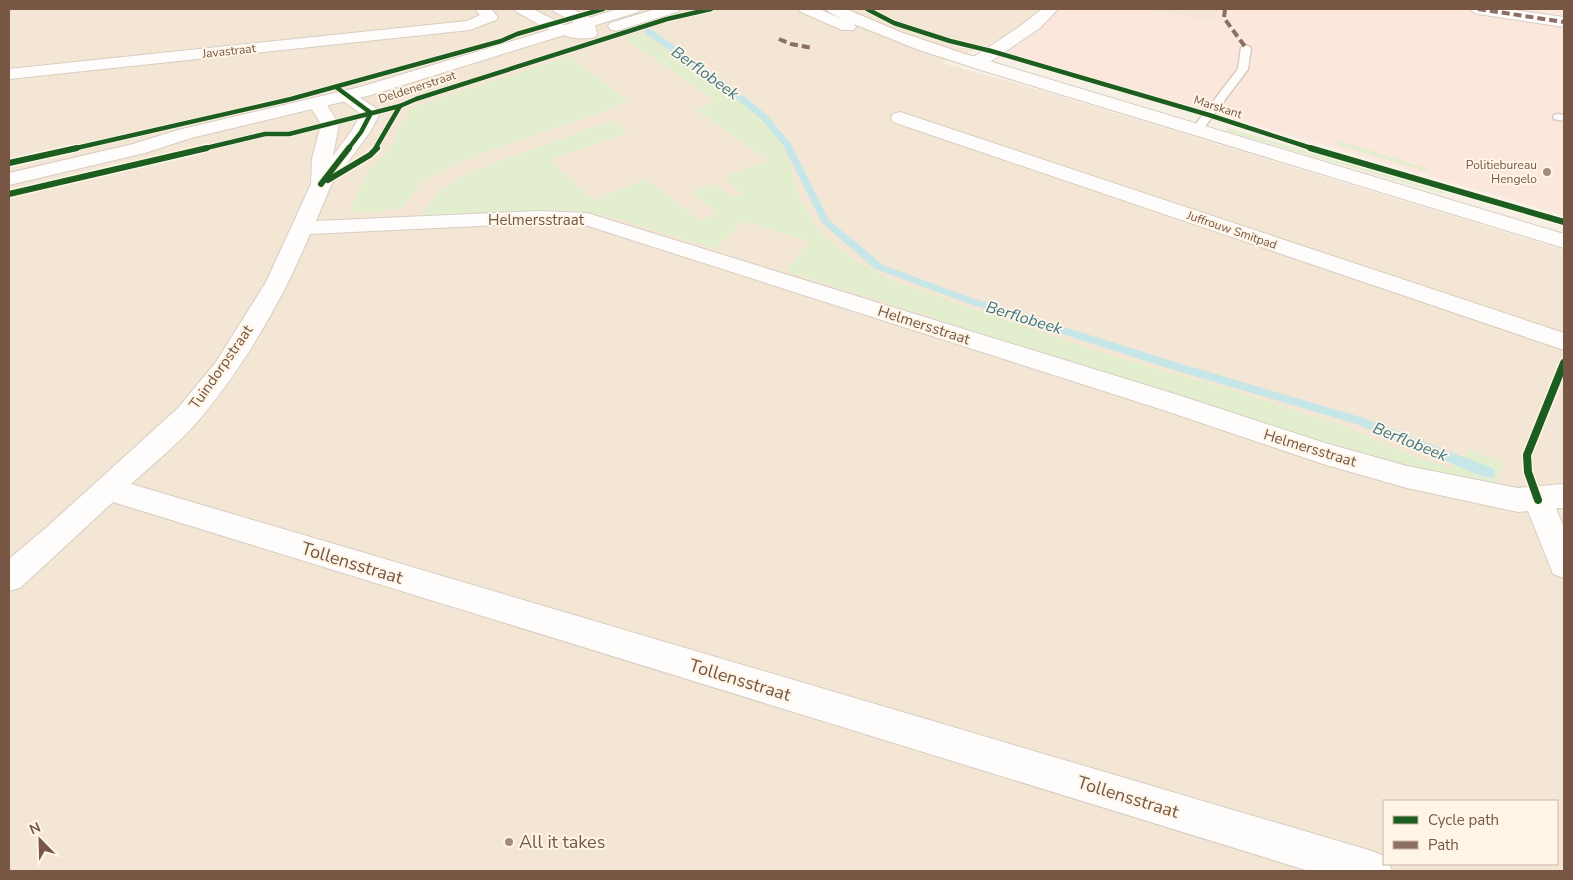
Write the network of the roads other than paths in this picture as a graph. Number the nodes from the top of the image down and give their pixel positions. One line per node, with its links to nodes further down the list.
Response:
1 (483, 9): 16 (street, Javastraat)
2 (522, 9): 12 (street)
3 (560, 9): 11 (street)
4 (633, 9): 11 (street, Deldenerstraat)
5 (672, 9): 11 (street, Deldenerstraat)
6 (806, 9): 14 (street, Marskant)
7 (834, 9): 14 (street, Marskant)
8 (1050, 9): 15 (street)
9 (1478, 9): 10 (street)
10 (1564, 22)
11 (589, 28): 12 (street); 17 (street, Deldenerstraat)
12 (562, 30): 17 (street, Deldenerstraat)
13 (1246, 48): 20 (lane)
14 (946, 53): 15 (street, Marskant)
15 (978, 62): 20 (street, Marskant)
16 (9, 74)
17 (353, 101): 18 (street, Deldenerstraat); 22 (street, Tuindorpstraat)
18 (320, 108): 21 (street, Deldenerstraat); 22 (street, Tuindorpstraat)
19 (900, 118): 25 (street, Juffrouw Smitpad)
20 (1196, 131): 24 (street, Marskant)
21 (9, 179)
22 (322, 184): 23 (street, Tuindorpstraat)
23 (302, 228): 26 (street, Tuindorpstraat); 27 (street, Helmersstraat)
24 (1564, 240)
25 (1564, 342)
26 (108, 489): 29 (street, Tuindorpstraat); 30 (street, Tollensstraat)
27 (1551, 498): 28 (street)
28 (1564, 565)
29 (9, 578)
30 (1372, 871)

